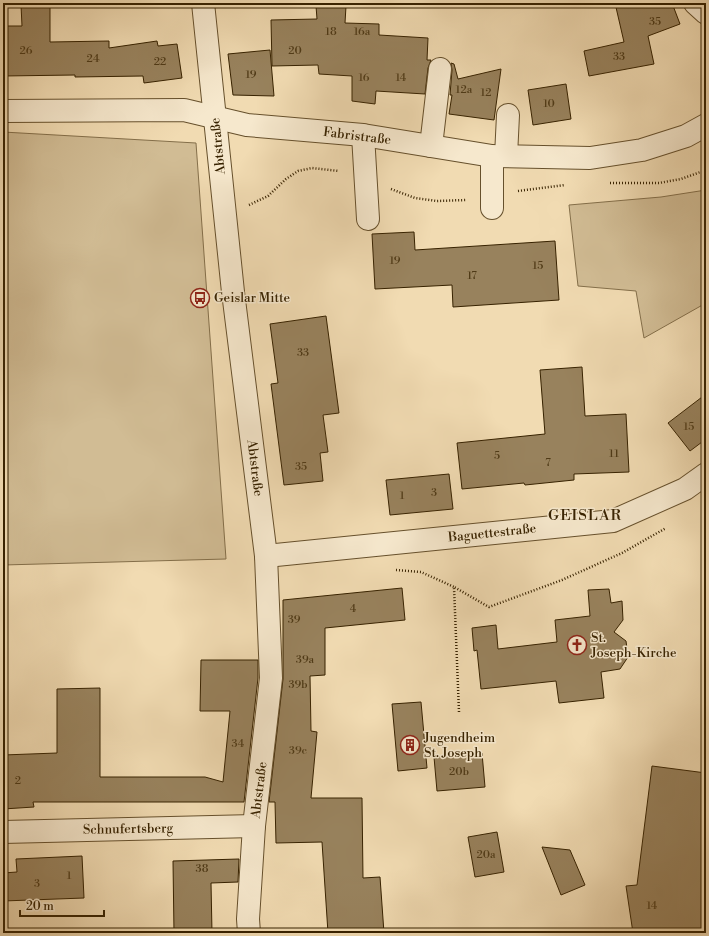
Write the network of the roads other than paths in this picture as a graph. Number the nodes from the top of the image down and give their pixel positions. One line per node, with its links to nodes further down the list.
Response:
1 (203, 3): 7 (street, Abtstraße)
2 (695, 3): 3 (street)
3 (706, 13)
4 (440, 69): 10 (street)
5 (3, 110): 7 (street, Fabristraße)
6 (508, 115): 11 (street)
7 (215, 117): 9 (street, Fabristraße); 15 (street, Abtstraße)
8 (706, 125): 11 (street, Fabristraße)
9 (363, 135): 10 (street, Fabristraße); 13 (street)
10 (431, 146): 11 (street, Fabristraße)
11 (499, 156): 12 (street)
12 (492, 202)
13 (368, 219)
14 (706, 474): 15 (street, Baguettestraße)
15 (266, 556): 16 (street, Abtstraße)
16 (254, 826): 17 (street, Schnufertsberg); 18 (street, Abtstraße)
17 (3, 832)
18 (249, 933)

